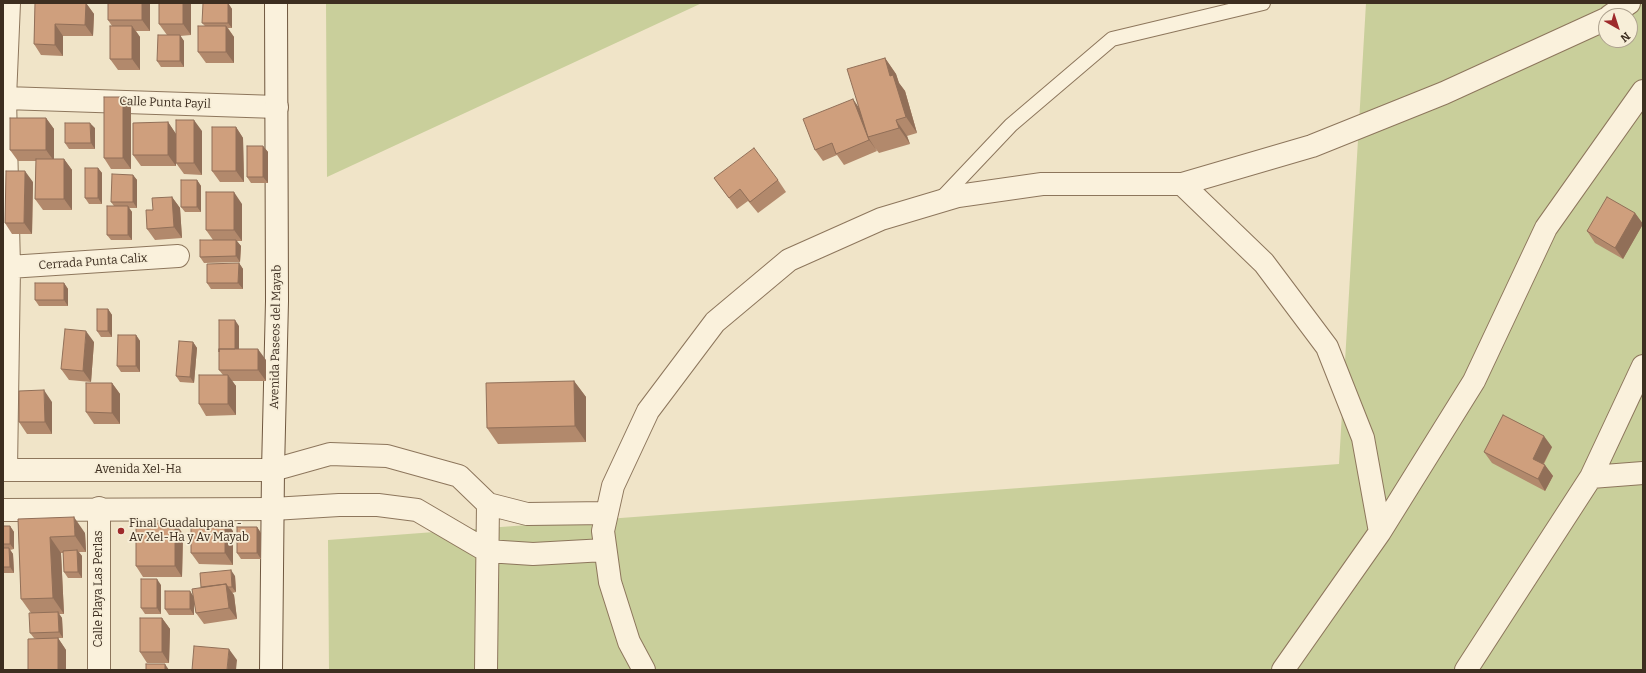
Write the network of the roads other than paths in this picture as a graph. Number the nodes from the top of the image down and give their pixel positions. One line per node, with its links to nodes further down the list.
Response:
1 (9, 3): 6 (street)
2 (276, 3): 7 (street, Avenida Paseos del Mayab)
3 (1263, 3): 10 (lane)
4 (1598, 23): 9 (street)
5 (1643, 91): 23 (street)
6 (5, 98): 7 (street, Calle Punta Payil); 8 (street)
7 (277, 107): 15 (street, Avenida Paseos del Mayab)
8 (5, 147): 12 (street)
9 (1182, 184): 10 (street); 23 (street)
10 (939, 201): 22 (street)
11 (178, 256): 12 (street, Cerrada Punta Calix)
12 (9, 267): 14 (street)
13 (1643, 366): 17 (street)
14 (4, 470): 15 (street, Avenida Xel-Ha)
15 (273, 470): 18 (street, Avenida Xel-Ha); 20 (street, Avenida Paseos del Mayab)
16 (1643, 472): 17 (street)
17 (1591, 477): 31 (street)
18 (488, 504): 22 (street); 25 (street)
19 (99, 508): 20 (street); 21 (street); 26 (street, Calle Playa Las Perlas)
20 (273, 509): 25 (street); 27 (street, Avenida Paseos del Mayab)
21 (3, 510)
22 (607, 513): 24 (street)
23 (1380, 532): 30 (street)
24 (605, 550): 25 (street); 29 (street)
25 (487, 551): 28 (street)
26 (99, 670)
27 (271, 670)
28 (486, 670)
29 (644, 670)
30 (1283, 670)
31 (1466, 670)

